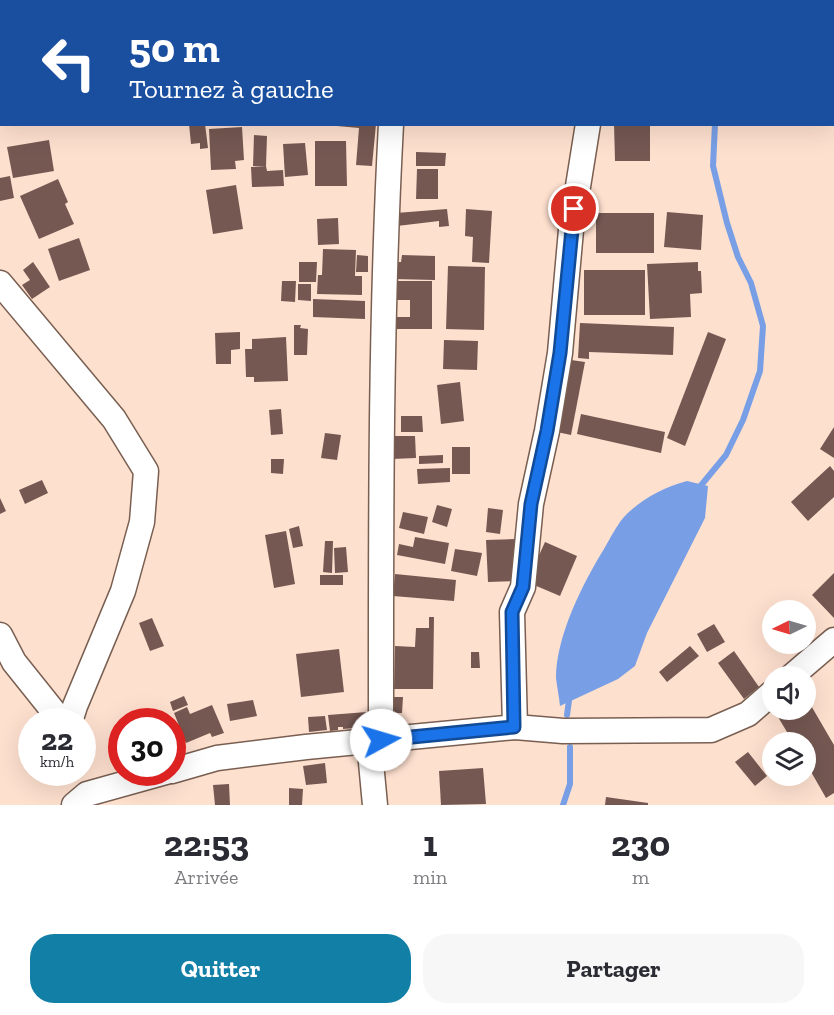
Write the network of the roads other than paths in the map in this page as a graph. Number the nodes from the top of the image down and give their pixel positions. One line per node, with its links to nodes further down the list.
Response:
1 (391, 126): 11 (street)
2 (588, 126): 10 (street)
3 (0, 283): 9 (street)
4 (0, 635): 8 (street)
5 (834, 640): 6 (street)
6 (804, 666)
7 (762, 702): 10 (street)
8 (51, 708)
9 (74, 708)
10 (514, 727): 11 (street)
11 (375, 740): 12 (street); 15 (street)
12 (186, 767)
13 (108, 785): 14 (street)
14 (80, 791)
15 (375, 805)

